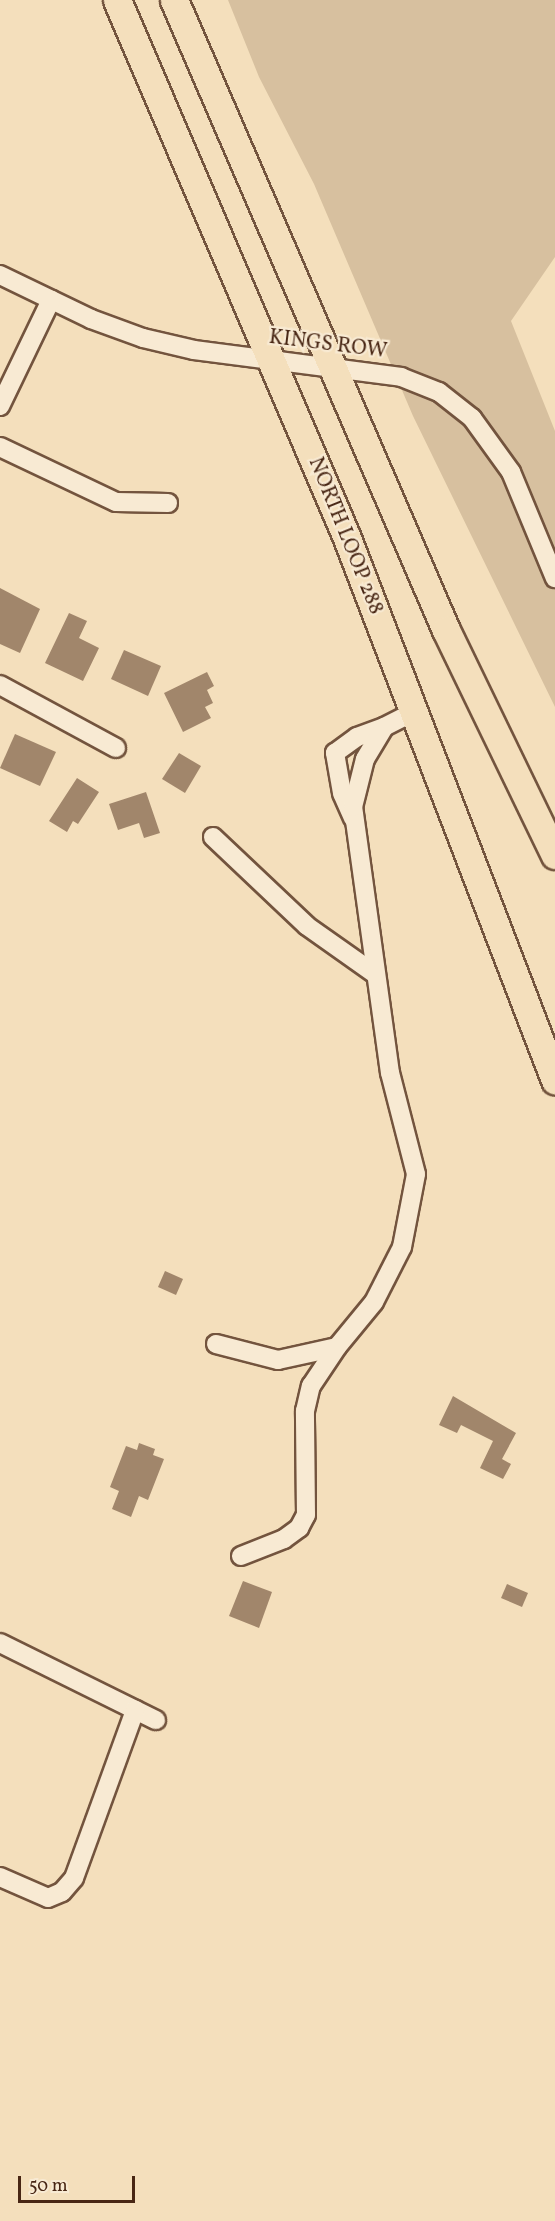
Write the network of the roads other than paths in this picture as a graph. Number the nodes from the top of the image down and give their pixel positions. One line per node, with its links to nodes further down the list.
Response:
1 (117, 0): 5 (highway, NORTH LOOP 288)
2 (174, 0): 6 (highway)
3 (0, 275): 4 (street, KINGS ROW)
4 (51, 300): 5 (street, KINGS ROW); 7 (street)
5 (272, 362): 6 (street, KINGS ROW); 12 (highway, NORTH LOOP 288)
6 (329, 365): 10 (street, KINGS ROW); 17 (highway)
7 (0, 405)
8 (0, 447): 9 (street)
9 (168, 503)
10 (555, 578)
11 (0, 685): 14 (street)
12 (416, 711): 13 (street); 19 (highway, NORTH LOOP 288)
13 (384, 727): 15 (street); 15 (street)
14 (116, 748)
15 (353, 818): 18 (street)
16 (213, 837): 18 (street)
17 (555, 855)
18 (375, 974): 21 (street)
19 (555, 1080)
20 (216, 1344): 21 (street)
21 (337, 1347): 22 (street)
22 (241, 1556)
23 (0, 1643): 24 (street)
24 (135, 1710): 25 (street); 26 (street)
25 (156, 1720)
26 (0, 1877)

